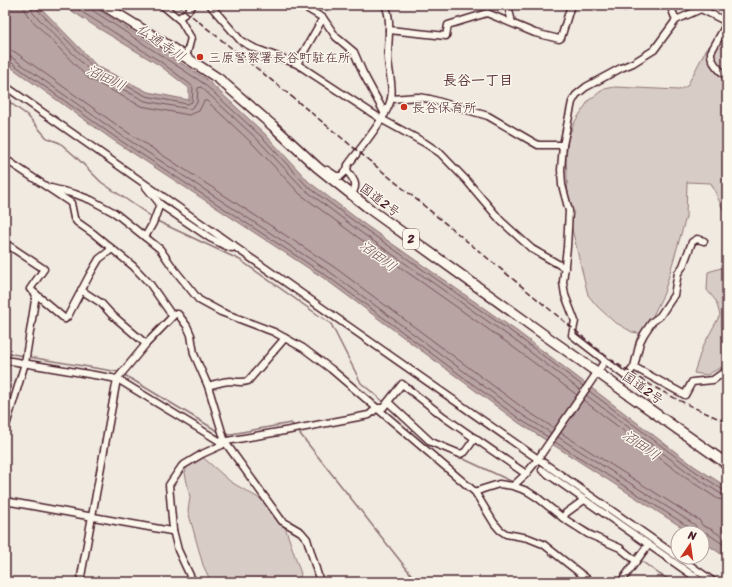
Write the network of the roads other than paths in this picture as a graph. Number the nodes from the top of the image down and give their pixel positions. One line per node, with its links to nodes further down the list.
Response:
1 (103, 5): 19 (highway, 国道2号 / 2)
2 (162, 5): 12 (street)
3 (193, 5): 13 (street)
4 (210, 5): 20 (street)
5 (301, 5): 14 (street)
6 (385, 5): 18 (street)
7 (508, 5): 16 (street)
8 (571, 5): 16 (street)
9 (610, 5): 10 (street)
10 (625, 5)
11 (670, 5): 15 (street)
12 (168, 10): 13 (street); 17 (street)
13 (180, 16): 17 (street)
14 (323, 18): 20 (street); 24 (street)
15 (676, 20): 21 (street); 25 (street)
16 (512, 23): 18 (street)
17 (185, 27): 19 (street)
18 (389, 30): 23 (street)
19 (186, 57): 26 (highway, 国道2号 / 2)
20 (297, 64): 24 (street)
21 (727, 77)
22 (5, 86): 29 (street)
23 (391, 99): 24 (street); 25 (street)
24 (383, 117): 28 (street); 38 (street)
25 (563, 145): 38 (street)
26 (304, 155): 28 (street); 31 (highway, 国道2号 / 2)
27 (5, 159): 30 (street)
28 (347, 170): 31 (street)
29 (145, 183): 32 (street); 36 (street)
30 (50, 188): 33 (street); 37 (street)
31 (352, 194): 49 (highway, 国道2号 / 2)
32 (160, 204): 33 (street); 36 (street)
33 (145, 237): 42 (street)
34 (704, 241): 47 (street)
35 (5, 243): 40 (street)
36 (234, 246): 57 (street)
37 (112, 249): 39 (street); 41 (street)
38 (565, 268): 45 (street)
39 (81, 290): 40 (street); 43 (street)
40 (36, 294): 46 (street)
41 (174, 315): 43 (street); 51 (street)
42 (285, 338): 51 (street); 53 (street)
43 (146, 344): 50 (street)
44 (5, 360): 46 (street)
45 (605, 361): 47 (street); 49 (street)
46 (25, 363): 50 (street); 54 (street)
47 (634, 367): 48 (street)
48 (727, 370)
49 (596, 375): 57 (street); 58 (highway, 国道2号 / 2)
50 (118, 378): 56 (street); 65 (street)
51 (208, 386): 56 (street)
52 (388, 402): 53 (street); 55 (street); 55 (street)
53 (380, 408): 56 (street); 62 (street)
54 (5, 429)
55 (475, 438): 60 (street)
56 (225, 442): 67 (street); 74 (street)
57 (538, 457): 60 (street); 69 (street)
58 (727, 464)
59 (542, 470): 63 (street)
60 (526, 474): 61 (street)
61 (513, 486): 62 (street); 66 (street)
62 (475, 492): 75 (street)
63 (584, 500): 66 (street); 68 (street)
64 (5, 501): 65 (street)
65 (92, 517): 67 (street); 72 (street)
66 (563, 518): 70 (street)
67 (173, 530): 73 (street)
68 (648, 545): 70 (street); 77 (street)
69 (670, 551)
70 (636, 561): 76 (street)
71 (690, 565): 78 (street)
72 (80, 582)
73 (193, 582)
74 (320, 582)
75 (590, 582)
76 (621, 582)
77 (702, 582)
78 (714, 582)

